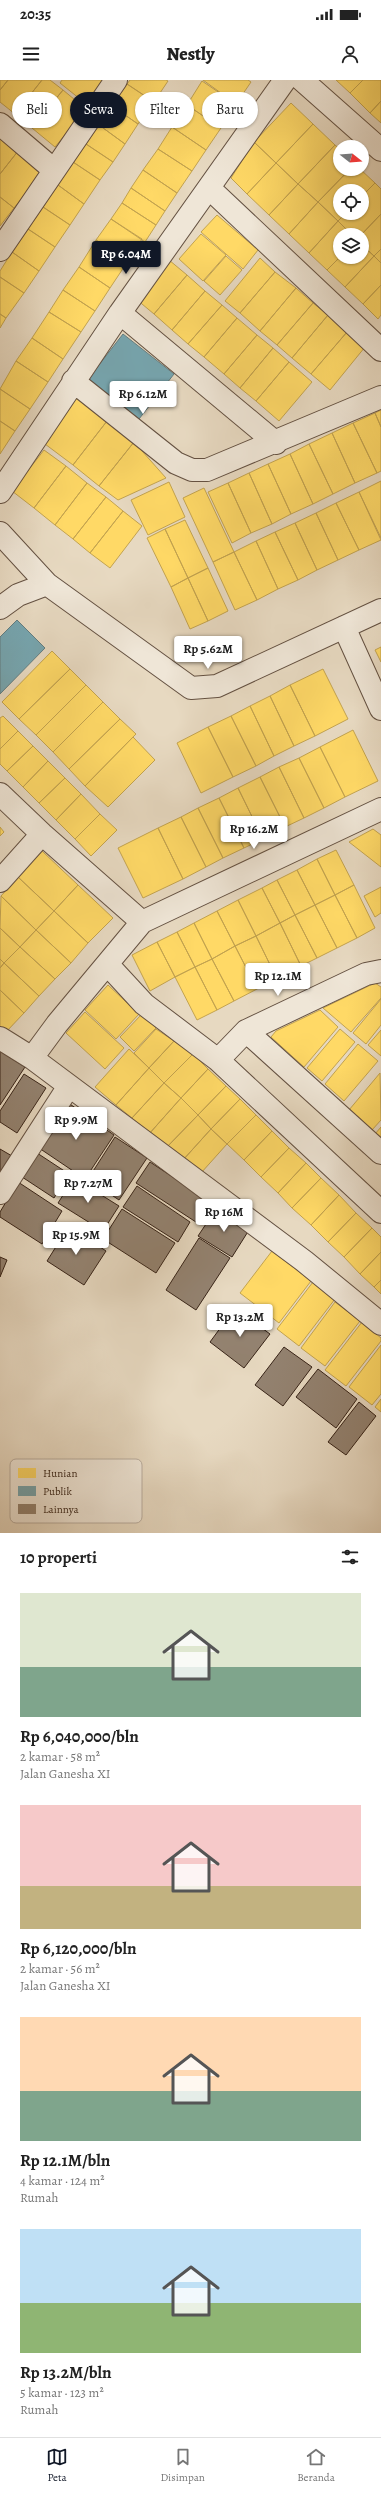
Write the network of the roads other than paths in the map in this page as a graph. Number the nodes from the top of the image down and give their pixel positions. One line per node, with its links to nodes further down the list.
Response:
1 (116, 80): 6 (street)
2 (285, 80): 7 (street)
3 (302, 80): 5 (street)
4 (0, 124): 6 (street)
5 (381, 150)
6 (54, 170): 8 (street)
7 (209, 188): 9 (street); 10 (street)
8 (0, 250)
9 (120, 313): 11 (street); 13 (street)
10 (381, 350)
11 (73, 381): 13 (street); 14 (street)
12 (381, 398): 13 (street)
13 (276, 442)
14 (0, 492)
15 (0, 533): 16 (street)
16 (47, 584): 17 (street); 19 (street)
17 (0, 608)
18 (381, 610): 19 (street)
19 (344, 627): 20 (street)
20 (381, 709)
21 (0, 794): 23 (street)
22 (381, 809): 25 (street)
23 (42, 834): 24 (street); 25 (street)
24 (0, 882)
25 (142, 922): 26 (street)
26 (108, 965): 30 (street); 31 (street)
27 (381, 971): 28 (street)
28 (246, 1031): 31 (street); 33 (street)
29 (0, 1038): 30 (street)
30 (32, 1058): 32 (street)
31 (218, 1060): 35 (street)
32 (69, 1086): 34 (street); 36 (street)
33 (381, 1153)
34 (0, 1193)
35 (381, 1212)
36 (381, 1324)

